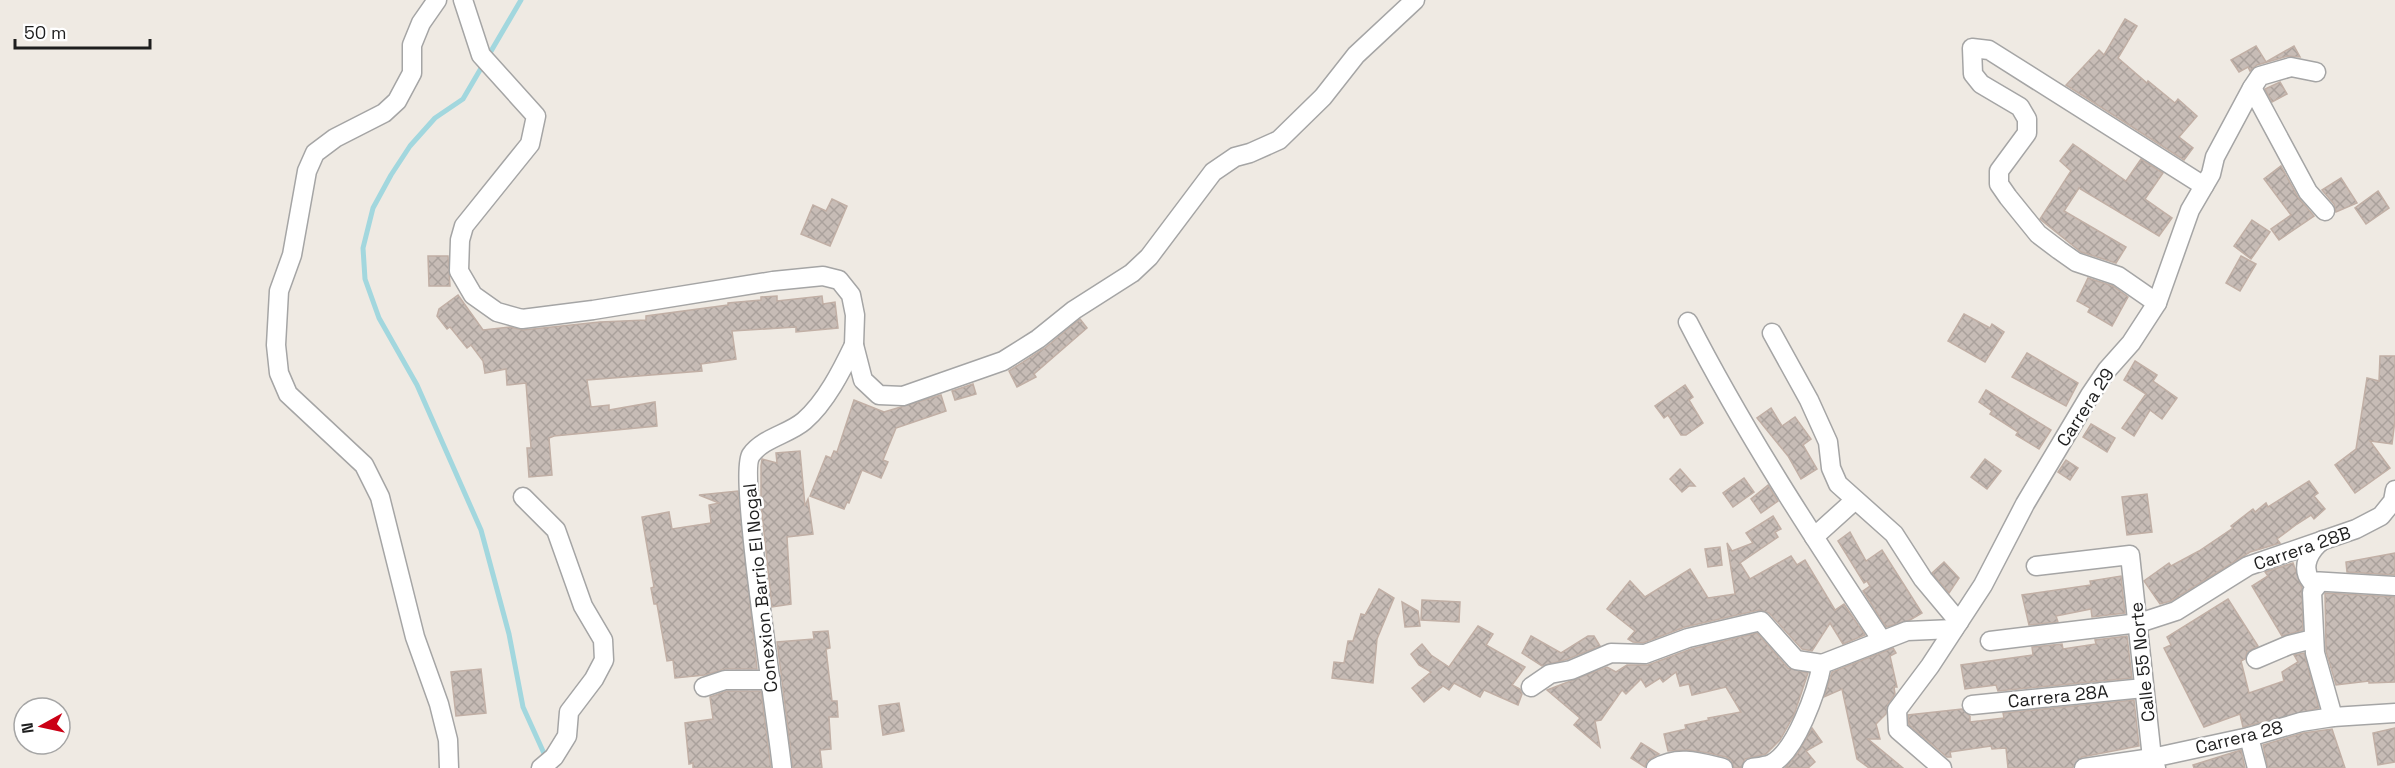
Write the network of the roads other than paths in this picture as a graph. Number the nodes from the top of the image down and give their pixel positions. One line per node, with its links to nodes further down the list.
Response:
1 (437, 0): 36 (street)
2 (463, 0): 11 (street)
3 (1414, 0): 11 (street)
4 (2316, 72): 5 (street, Carrera 29)
5 (2252, 88): 6 (street, Carrera 29); 7 (street)
6 (2204, 186): 8 (street, Carrera 29); 8 (street)
7 (2325, 211)
8 (2157, 303): 21 (street, Carrera 29)
9 (1688, 322): 15 (street)
10 (1772, 333): 14 (street)
11 (854, 345): 27 (street, Conexion Barrio El Nogal)
12 (2395, 490): 16 (street, Carrera 28B)
13 (523, 497): 37 (street)
14 (1855, 500): 15 (street); 21 (street)
15 (1814, 537): 22 (street)
16 (2329, 537): 18 (street); 20 (street, Carrera 28B)
17 (2036, 566): 20 (street, Calle 55 Norte)
18 (2319, 583): 19 (street); 23 (street)
19 (2395, 586)
20 (2139, 623): 24 (street, Carrera 28B); 30 (street, Calle 55 Norte)
21 (1956, 626): 22 (street); 42 (street, Carrera 29)
22 (1881, 639): 26 (street)
23 (2313, 639): 25 (street); 33 (street)
24 (1990, 641)
25 (2256, 659)
26 (1822, 664): 29 (street); 41 (street)
27 (771, 680): 28 (street); 38 (street, Conexion Barrio El Nogal)
28 (704, 687)
29 (1531, 687)
30 (2144, 688): 31 (street, Carrera 28A); 35 (street, Calle 55 Norte)
31 (1972, 705)
32 (2395, 713): 33 (street, Carrera 28)
33 (2333, 717): 34 (street, Carrera 28)
34 (2249, 737): 35 (street, Carrera 28); 44 (street)
35 (2154, 763): 43 (street, Carrera 28)
36 (449, 768)
37 (541, 768)
38 (782, 768)
39 (1656, 768): 40 (street)
40 (1723, 768)
41 (1752, 768)
42 (1942, 768)
43 (2084, 768)
44 (2257, 768)

